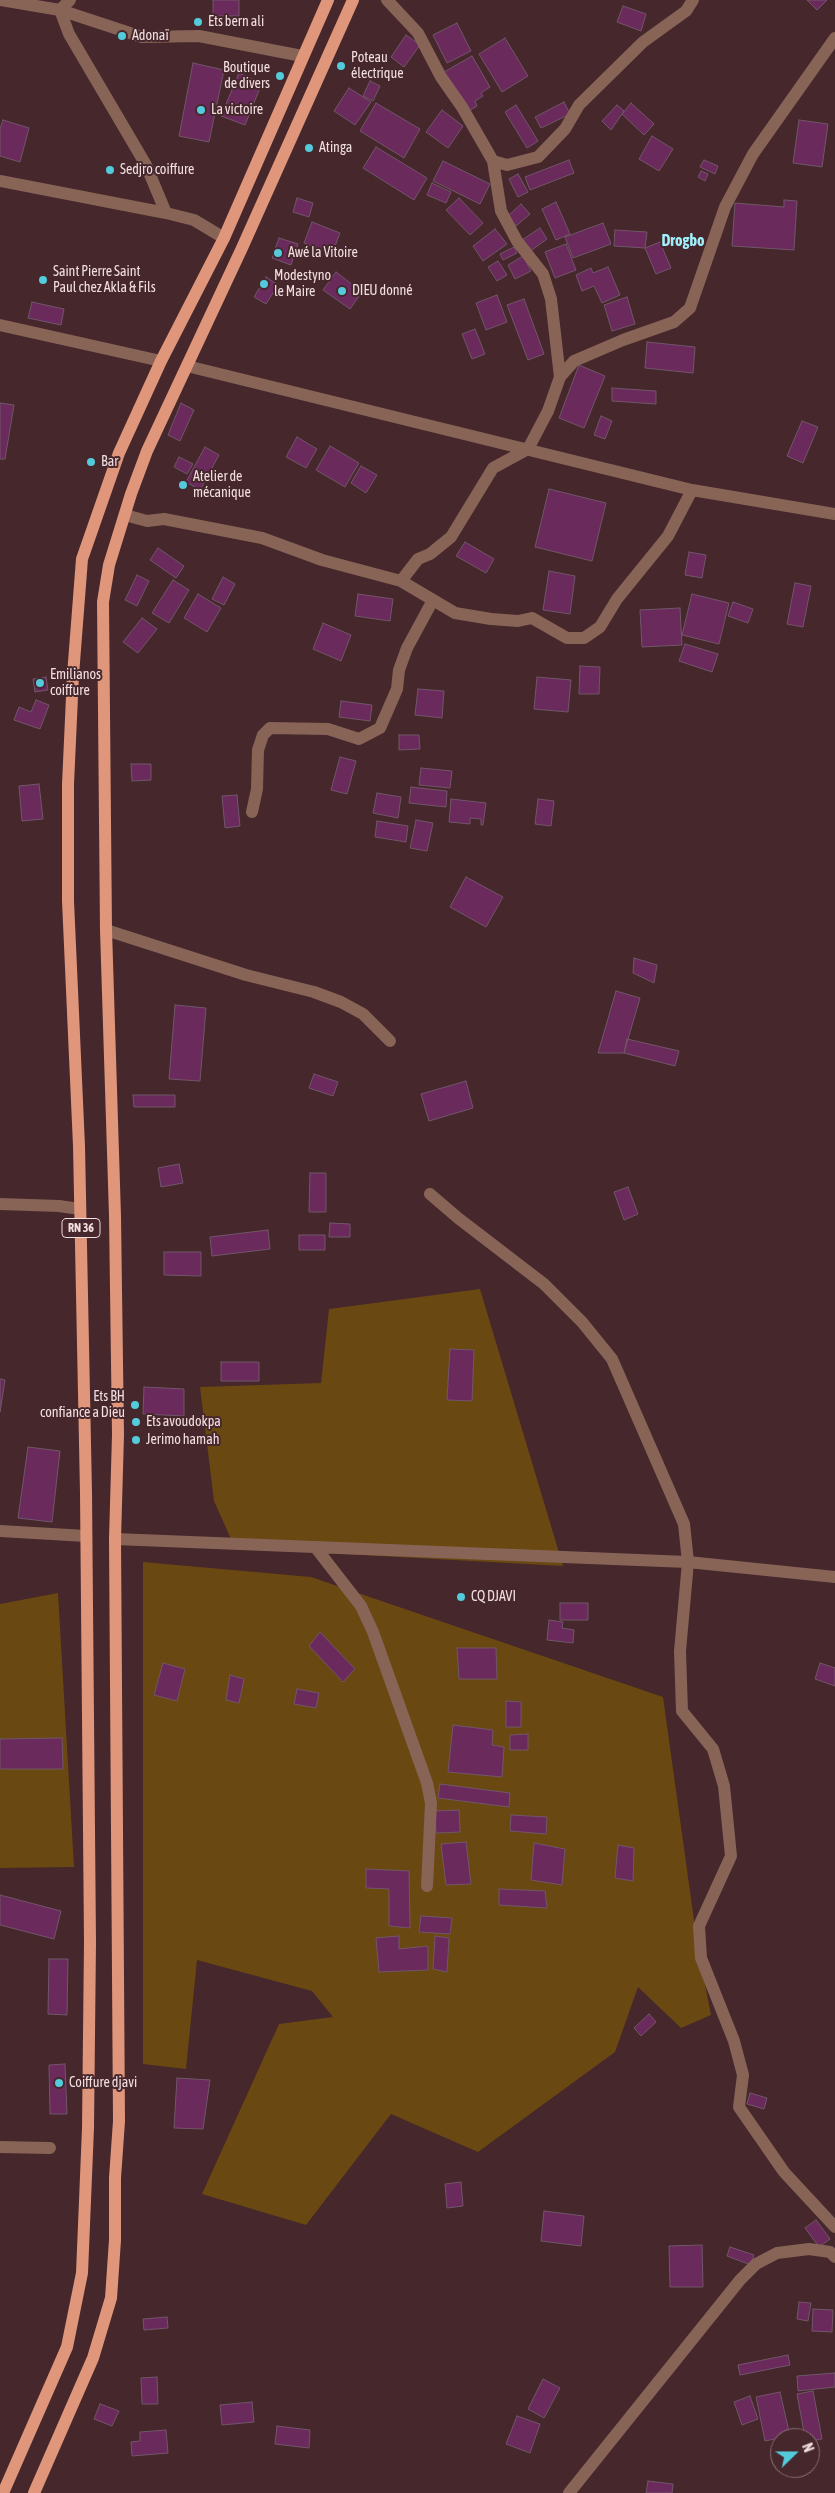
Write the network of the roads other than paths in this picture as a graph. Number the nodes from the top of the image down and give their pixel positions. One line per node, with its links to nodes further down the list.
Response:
1 (1, 0): 7 (street)
2 (70, 0): 7 (street)
3 (328, 0): 9 (main road, RN 36)
4 (353, 0): 16 (main road, RN 36)
5 (387, 0): 10 (street)
6 (692, 0): 10 (street)
7 (60, 10): 9 (street); 12 (street)
8 (835, 38): 17 (street)
9 (302, 56): 13 (main road, RN 36)
10 (493, 161): 17 (street)
11 (0, 181): 12 (street)
12 (166, 212): 13 (street)
13 (224, 238): 15 (main road, RN 36)
14 (0, 324): 15 (street)
15 (161, 361): 29 (main road, RN 36)
16 (188, 366): 18 (street); 21 (main road, RN 36)
17 (560, 377): 18 (street)
18 (528, 449): 19 (street); 22 (street)
19 (692, 490): 20 (street); 23 (street)
20 (835, 514)
21 (125, 515): 22 (street); 25 (main road, RN 36)
22 (401, 581): 23 (street)
23 (433, 600): 24 (street)
24 (252, 812)
25 (106, 930): 26 (street); 32 (main road, RN 36)
26 (390, 1041)
27 (430, 1194): 34 (street)
28 (0, 1204): 29 (street)
29 (80, 1209): 31 (main road, RN 36)
30 (0, 1531): 31 (street)
31 (86, 1536): 41 (main road, RN 36)
32 (115, 1539): 33 (street); 42 (main road, RN 36)
33 (316, 1548): 34 (street); 36 (street)
34 (688, 1562): 35 (street); 39 (street)
35 (835, 1577)
36 (428, 1886)
37 (0, 2147): 38 (street)
38 (50, 2148)
39 (835, 2227)
40 (835, 2257): 43 (street)
41 (3, 2493)
42 (34, 2493)
43 (569, 2493)

